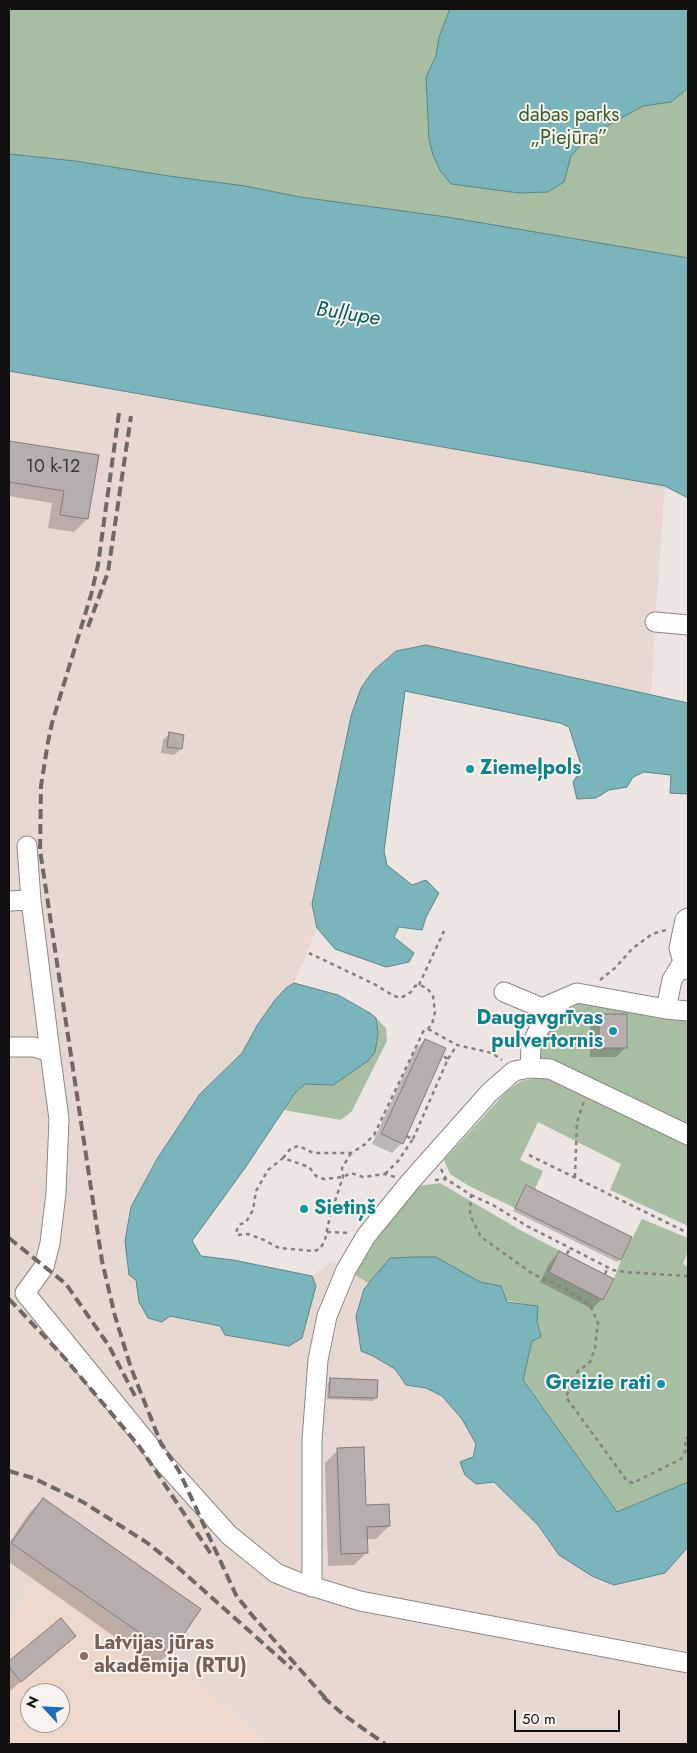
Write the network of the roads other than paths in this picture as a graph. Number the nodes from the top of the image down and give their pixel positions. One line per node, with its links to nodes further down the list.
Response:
1 (655, 622): 2 (lane)
2 (688, 625)
3 (27, 846): 4 (lane)
4 (31, 900): 5 (lane); 13 (lane)
5 (9, 901)
6 (687, 919): 7 (lane)
7 (685, 966): 10 (lane)
8 (504, 992): 9 (lane)
9 (570, 996): 10 (lane); 14 (lane)
10 (666, 1009): 11 (lane)
11 (688, 1011)
12 (9, 1046): 13 (lane)
13 (50, 1052): 16 (lane)
14 (522, 1069): 15 (lane); 16 (lane)
15 (688, 1135)
16 (312, 1587): 17 (lane)
17 (688, 1663)

